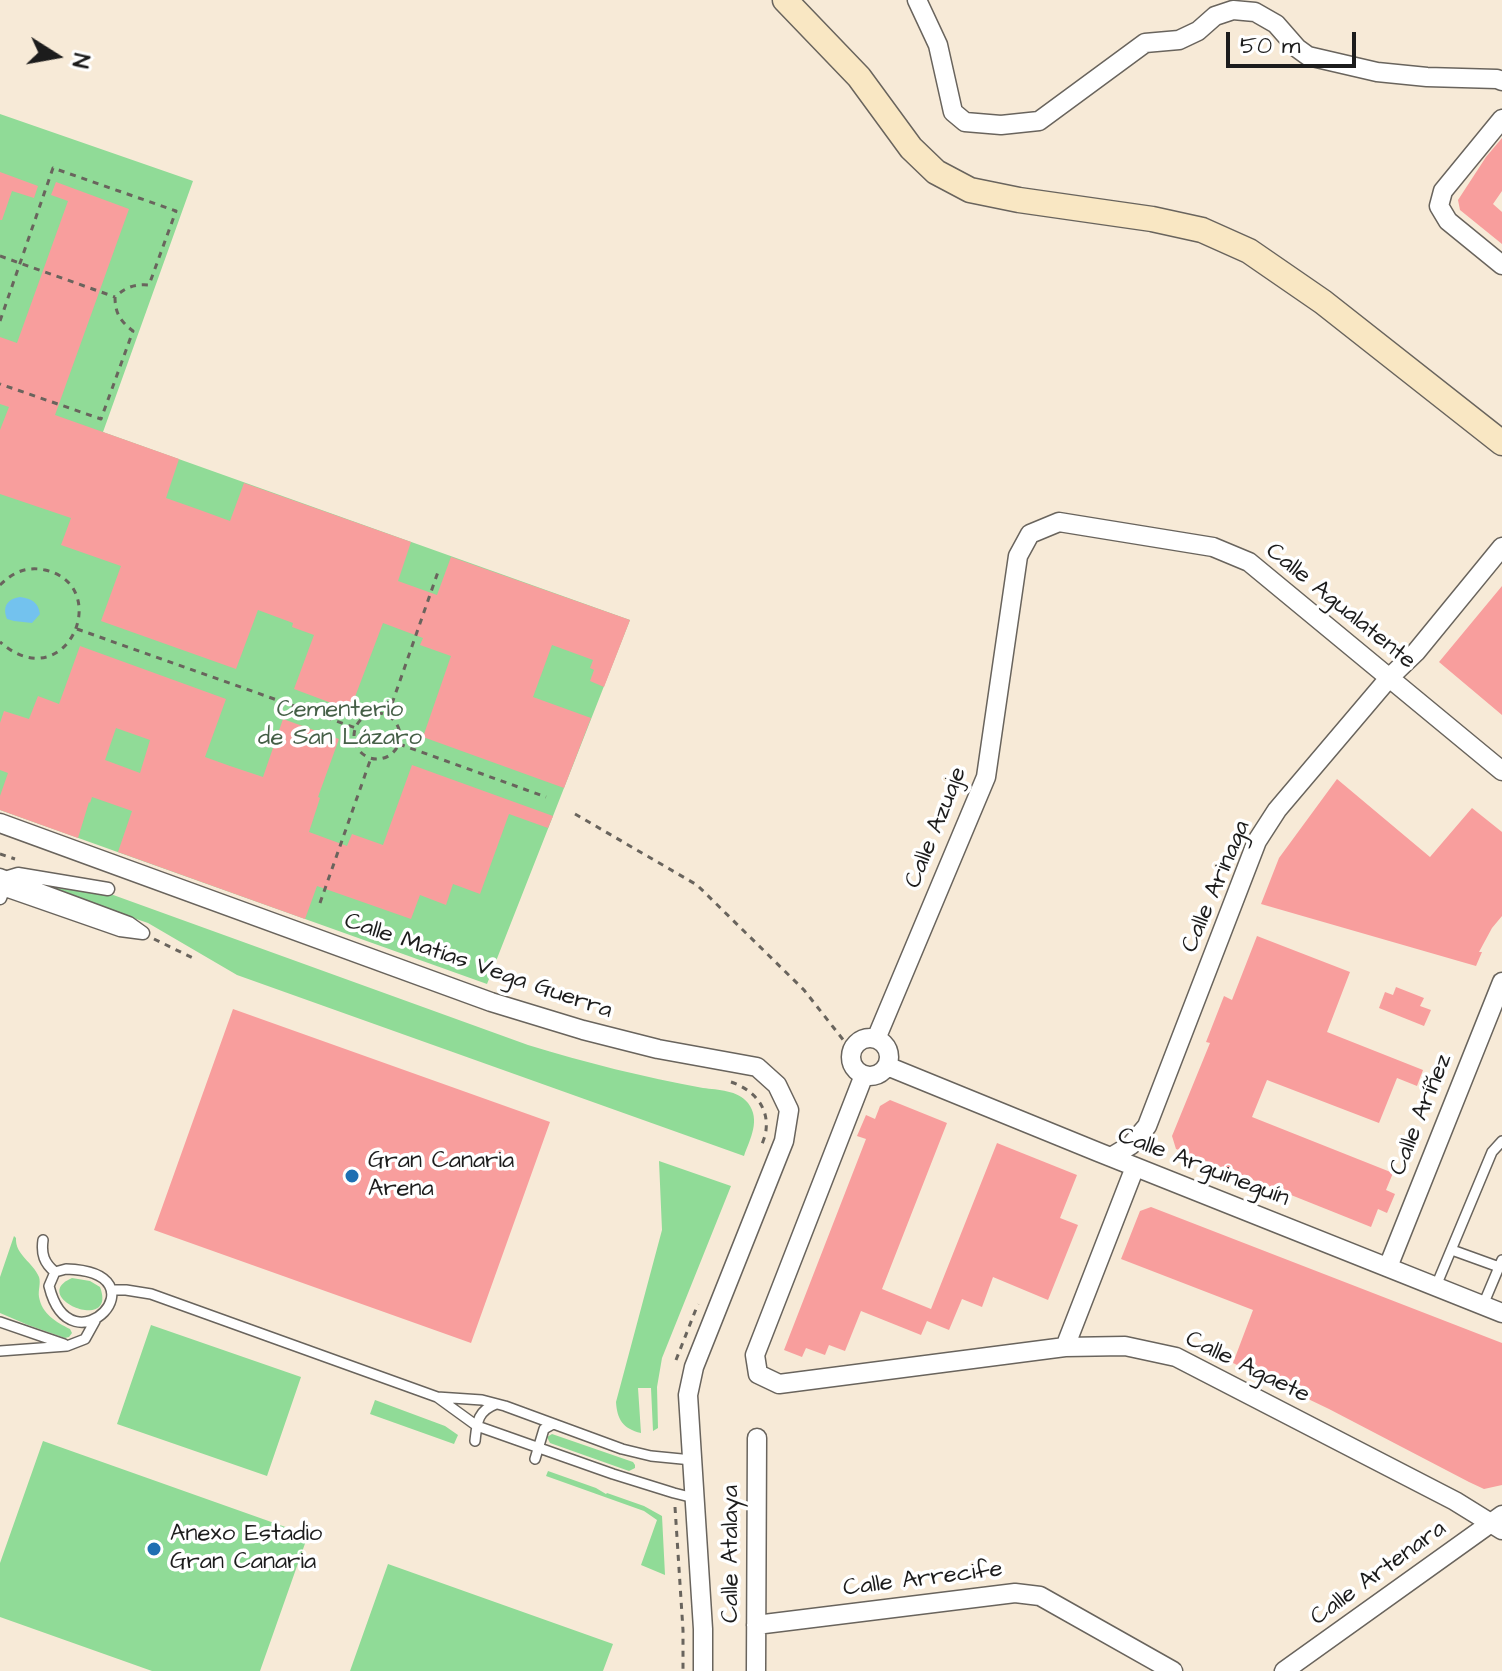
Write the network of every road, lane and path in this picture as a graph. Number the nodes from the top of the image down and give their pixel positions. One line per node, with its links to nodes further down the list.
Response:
1 (785, 0): 11 (main road)
2 (917, 0): 3 (street)
3 (1502, 81)
4 (1502, 119): 7 (street)
5 (0, 256): 6 (path)
6 (20, 264): 8 (path); 8 (path); 9 (path)
7 (1502, 265)
8 (115, 297): 10 (path)
9 (0, 321)
10 (0, 384)
11 (1502, 443)
12 (1030, 534): 18 (street, Calle Agualatente); 36 (street, Calle Azuaje)
13 (1502, 547): 18 (street, Calle Arinaga)
14 (439, 569): 19 (path)
15 (0, 585): 16 (path)
16 (77, 629): 17 (path); 20 (path)
17 (0, 642)
18 (1389, 678): 23 (street, Calle Agualatente); 43 (street, Calle Arinaga)
19 (388, 715): 20 (path); 21 (path)
20 (356, 728): 22 (path)
21 (399, 744): 22 (path); 24 (path)
22 (371, 758): 32 (path)
23 (1502, 771)
24 (546, 797)
25 (575, 814): 37 (path)
26 (0, 823): 69 (street, Calle Matías Vega Guerra)
27 (0, 854): 28 (path)
28 (18, 861)
29 (4, 876): 30 (street); 31 (street); 33 (street)
30 (108, 889)
31 (4, 894): 33 (street)
32 (320, 903)
33 (143, 933): 34 (path)
34 (197, 960)
35 (1502, 982): 48 (street, Calle Aríñez)
36 (876, 1039): 37 (street); 38 (street)
37 (852, 1051): 39 (street)
38 (887, 1066): 39 (street); 43 (street, Calle Arguineguín)
39 (864, 1075): 58 (street, Calle Agaete)
40 (725, 1080): 42 (path)
41 (1502, 1141): 46 (lane)
42 (761, 1147)
43 (1111, 1157): 44 (street, Calle Arguineguín)
44 (1135, 1167): 48 (street, Calle Arguineguín); 58 (street)
45 (43, 1240): 49 (lane)
46 (1452, 1250): 47 (lane); 50 (lane)
47 (1501, 1264): 53 (lane)
48 (1388, 1267): 50 (street, Calle Arguineguín)
49 (55, 1272): 51 (lane); 55 (lane)
50 (1436, 1286): 53 (street, Calle Arguineguín)
51 (112, 1290): 55 (lane); 61 (lane)
52 (699, 1302): 60 (path)
53 (1483, 1305): 54 (street, Calle Arguineguín)
54 (1502, 1313)
55 (95, 1321): 57 (lane)
56 (0, 1322): 57 (lane)
57 (67, 1346): 59 (lane)
58 (1065, 1347): 72 (street, Calle Agaete)
59 (0, 1351)
60 (675, 1371)
61 (437, 1397): 62 (lane); 64 (lane)
62 (496, 1404): 63 (lane); 64 (lane)
63 (553, 1424): 67 (lane); 69 (lane)
64 (477, 1426): 66 (lane); 67 (lane)
65 (757, 1438): 73 (street, Calle Atalaya)
66 (475, 1441)
67 (538, 1446): 68 (lane); 70 (lane)
68 (535, 1459)
69 (692, 1460): 71 (street, Calle Matías Vega Guerra)
70 (674, 1493): 71 (lane); 74 (path)
71 (694, 1498): 75 (street, Calle Matías Vega Guerra)
72 (1498, 1523): 78 (street, Calle Artenara)
73 (756, 1625): 76 (street, Calle Atalaya); 77 (street, Calle Arrecife)
74 (683, 1671)
75 (703, 1671)
76 (756, 1671)
77 (1173, 1671)
78 (1284, 1671)

